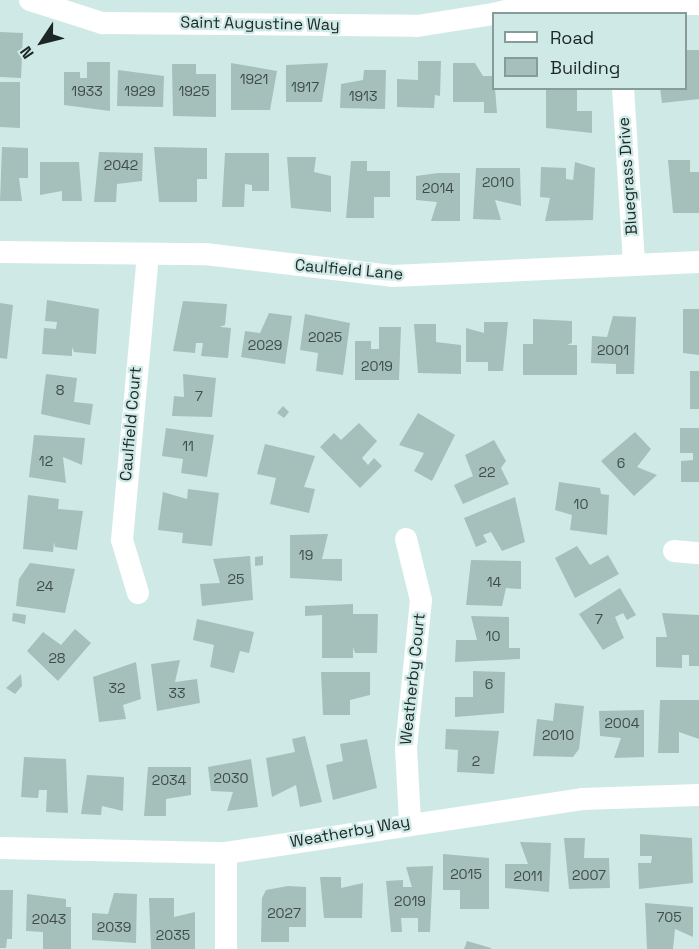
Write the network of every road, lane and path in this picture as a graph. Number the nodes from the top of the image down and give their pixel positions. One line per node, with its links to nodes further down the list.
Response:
1 (30, 0): 5 (street, Saint Augustine Way)
2 (699, 4): 3 (street, Saint Augustine Way)
3 (618, 6): 4 (street, Saint Augustine Way)
4 (502, 12)
5 (492, 14)
6 (623, 90): 10 (street, Bluegrass Drive)
7 (0, 252): 8 (street, Caulfield Lane)
8 (148, 254): 10 (street, Caulfield Lane); 14 (street, Caulfield Court)
9 (699, 262): 10 (street, Caulfield Lane)
10 (634, 264)
11 (406, 539): 16 (street, Weatherby Court)
12 (674, 551): 13 (street)
13 (699, 553)
14 (138, 593)
15 (699, 795): 16 (street, Weatherby Way)
16 (410, 821): 18 (street, Weatherby Way)
17 (0, 848): 18 (street, Weatherby Way)
18 (226, 853): 19 (street)
19 (226, 949)

